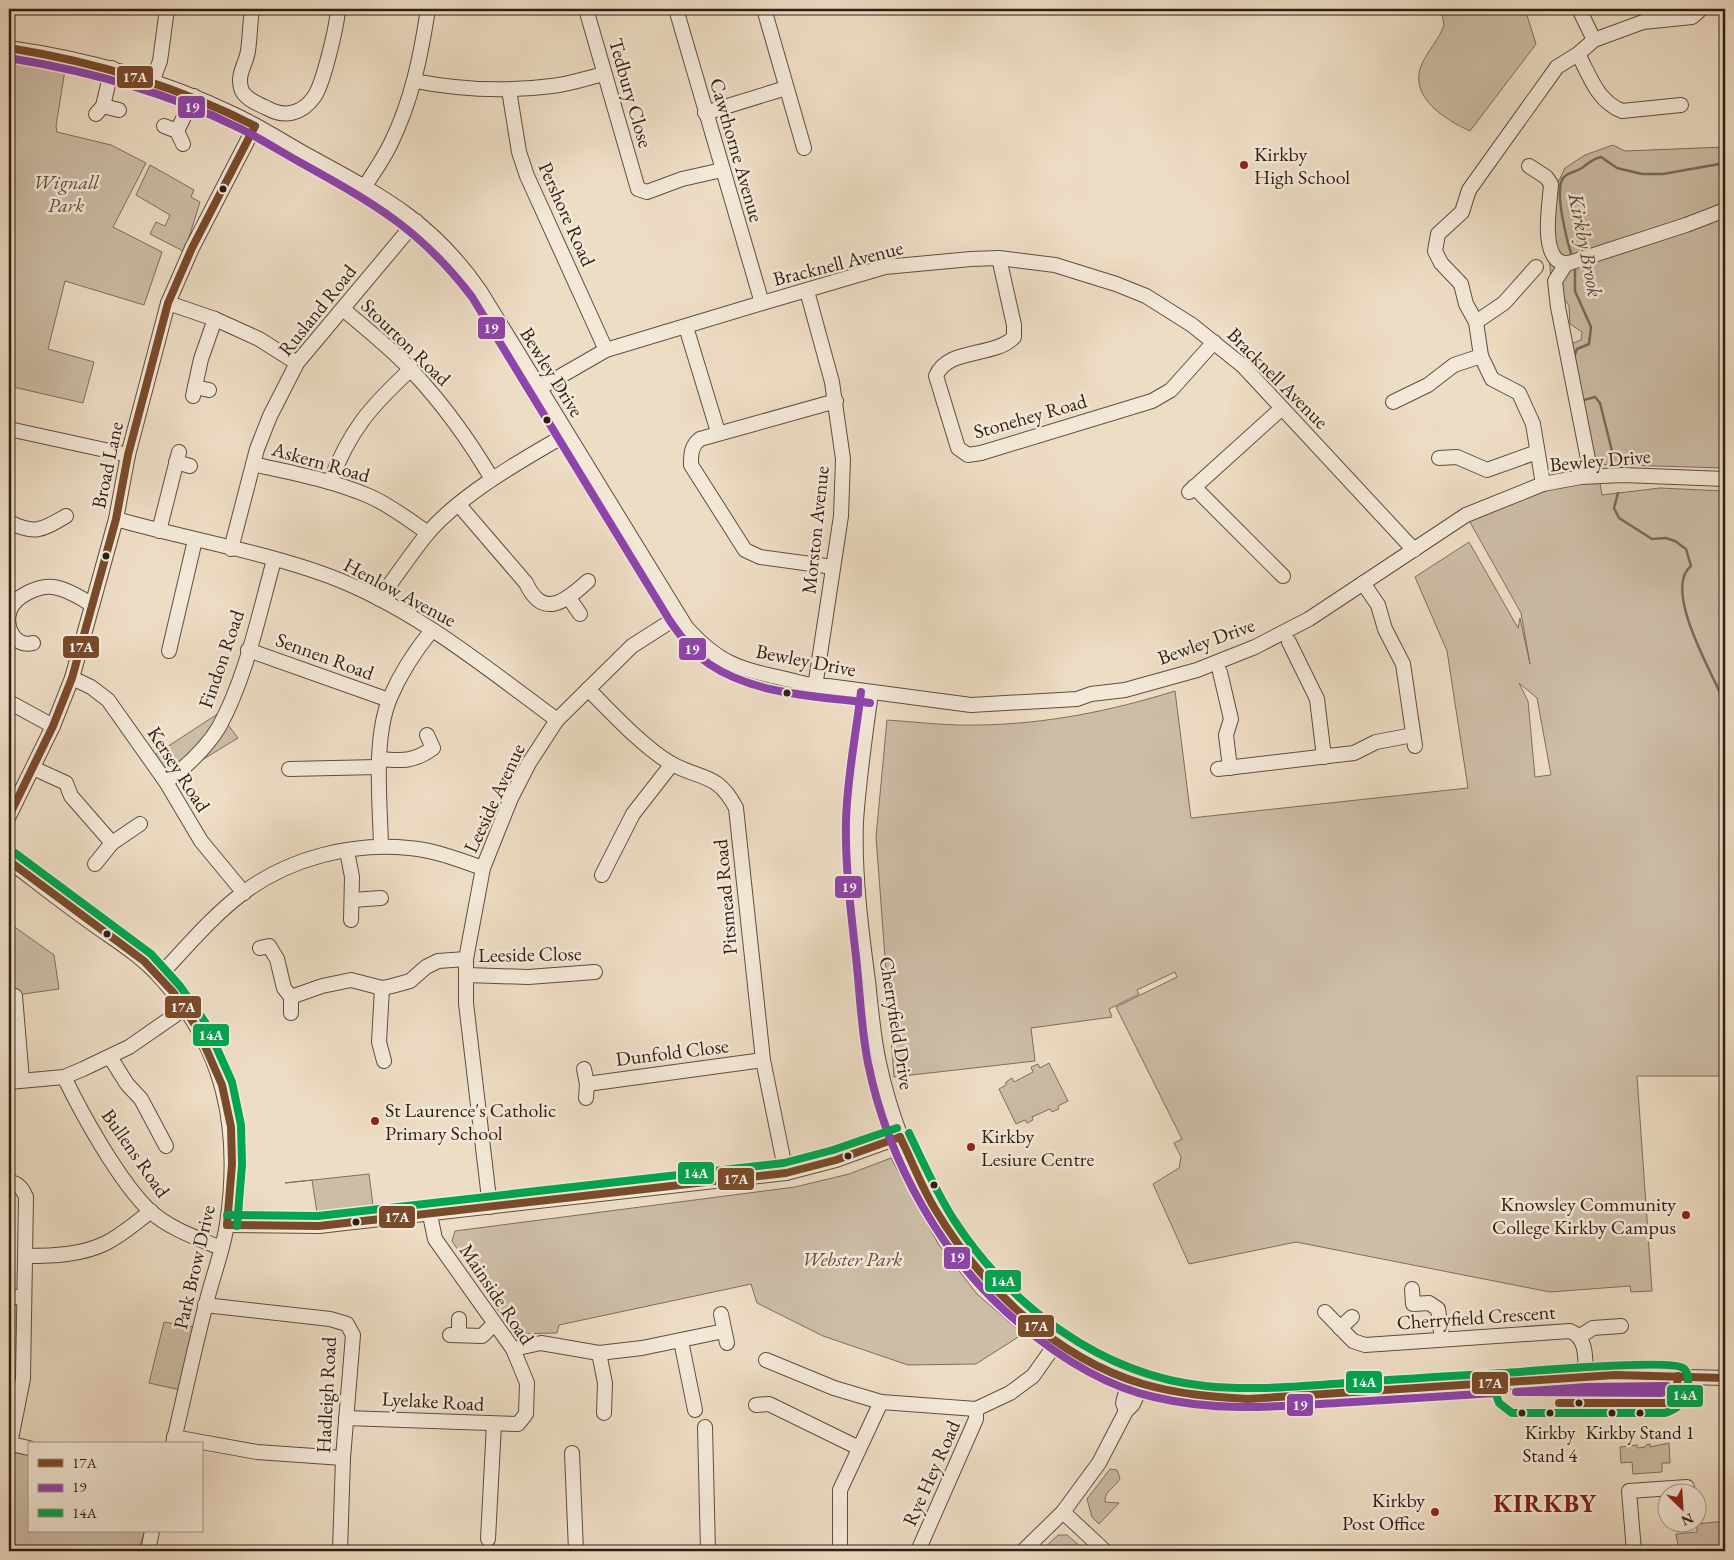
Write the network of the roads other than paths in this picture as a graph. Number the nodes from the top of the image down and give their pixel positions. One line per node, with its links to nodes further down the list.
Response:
1 (168, 9): 16 (street)
2 (252, 9): 3 (street)
3 (338, 9)
4 (428, 9): 15 (street)
5 (586, 9): 14 (street, Tedbury Close)
6 (676, 9): 22 (street, Cawthorne Avenue)
7 (764, 9): 17 (street)
8 (1579, 9): 10 (street)
9 (1701, 10): 10 (street)
10 (1594, 40): 12 (street)
11 (9, 48): 13 (street, Bewley Drive)
12 (1578, 54): 20 (street); 39 (street)
13 (112, 68): 16 (street, Bewley Drive); 21 (street)
14 (604, 74): 18 (street); 27 (street, Tedbury Close)
15 (415, 80): 18 (street); 28 (street)
16 (152, 82): 19 (street, Bewley Drive)
17 (786, 88): 22 (street); 25 (street)
18 (508, 90): 42 (street, Pershore Road)
19 (194, 96): 23 (street, Bewley Drive); 24 (street)
20 (1682, 105)
21 (119, 110)
22 (705, 113): 27 (street, Cawthorne Avenue)
23 (255, 126): 28 (street, Bewley Drive); 36 (street, Broad Lane)
24 (174, 134)
25 (804, 148)
26 (1529, 166): 32 (street)
27 (722, 170): 35 (street, Cawthorne Avenue)
28 (365, 186): 30 (street, Bewley Drive)
29 (1725, 210): 32 (street)
30 (416, 221): 37 (street, Rusland Road); 46 (street, Bewley Drive)
31 (1000, 258): 34 (street, Bracknell Avenue); 41 (street, Bracknell Avenue); 41 (street, Stonehey Road)
32 (1566, 264): 58 (street)
33 (1536, 267): 39 (street)
34 (807, 291): 35 (street, Bracknell Avenue); 48 (street, Morston Avenue)
35 (762, 303): 40 (street, Bracknell Avenue)
36 (168, 304): 38 (street); 55 (street, Broad Lane)
37 (343, 308): 44 (street, Rusland Road); 45 (street, Stourton Road)
38 (215, 319): 44 (street); 47 (street)
39 (1476, 322): 43 (street)
40 (686, 326): 42 (street, Bracknell Avenue); 52 (street)
41 (1214, 342): 50 (street, Bracknell Avenue)
42 (606, 350): 46 (street, Bracknell Avenue)
43 (1481, 356): 49 (street); 54 (street)
44 (297, 363): 57 (street, Rusland Road)
45 (411, 369): 60 (street, Stourton Road); 62 (street)
46 (540, 388): 53 (street, Bewley Drive)
47 (209, 390)
48 (836, 401): 52 (street); 74 (street, Morston Avenue)
49 (1392, 402)
50 (1282, 408): 72 (street, Bracknell Avenue); 75 (street)
51 (9, 429): 55 (street)
52 (718, 432): 74 (street)
53 (567, 434): 60 (street); 82 (street, Bewley Drive)
54 (1537, 452): 56 (street); 63 (street)
55 (128, 454): 66 (street, Broad Lane)
56 (1440, 458)
57 (253, 464): 62 (street, Askern Road); 71 (street, Rusland Road)
58 (1589, 464)
59 (190, 466): 68 (street)
60 (492, 479): 64 (street)
61 (1725, 479): 63 (street, Bewley Drive)
62 (330, 482): 69 (street, Askern Road)
63 (1543, 484): 72 (street, Bewley Drive)
64 (459, 505): 69 (street); 78 (street)
65 (66, 516): 67 (street)
66 (116, 519): 68 (street, Henlow Avenue); 80 (street, Broad Lane)
67 (9, 522)
68 (158, 531): 70 (street, Henlow Avenue)
69 (428, 533): 79 (street)
70 (195, 540): 71 (street, Henlow Avenue); 87 (street)
71 (230, 549): 73 (street, Henlow Avenue)
72 (1414, 550): 77 (street, Bewley Drive)
73 (274, 560): 79 (street, Henlow Avenue); 86 (street, Findon Road)
74 (833, 567): 90 (street, Morston Avenue)
75 (1282, 576)
76 (588, 581): 78 (street)
77 (1363, 583): 92 (street, Bewley Drive); 98 (street)
78 (568, 598): 81 (street)
79 (379, 599): 83 (street, Henlow Avenue)
80 (92, 605): 85 (street); 89 (street, Broad Lane)
81 (580, 614)
82 (679, 616): 90 (street, Bewley Drive); 91 (street, Leeside Avenue)
83 (432, 630): 93 (street); 95 (street, Henlow Avenue)
84 (1289, 642): 98 (street)
85 (33, 643)
86 (248, 650): 93 (street, Sennen Road); 103 (street, Findon Road)
87 (169, 651)
88 (1220, 672): 98 (street)
89 (72, 678): 96 (street, Broad Lane); 103 (street, Kersey Road)
90 (815, 687): 92 (street, Bewley Drive)
91 (588, 689): 95 (street, Leeside Avenue); 100 (street, Pitsmead Road)
92 (871, 693): 135 (street, Cherryfield Drive)
93 (389, 700): 99 (street)
94 (9, 702): 96 (street)
95 (557, 720): 111 (street, Leeside Avenue)
96 (53, 726): 101 (street, Broad Lane)
97 (435, 745): 99 (street)
98 (1324, 757)
99 (379, 763): 102 (street); 107 (street)
100 (672, 764): 112 (street); 129 (street, Pitsmead Road)
101 (33, 768): 104 (street, Broad Lane); 106 (street)
102 (289, 769)
103 (166, 782): 113 (street, Kersey Road)
104 (9, 816)
105 (140, 824): 106 (street)
106 (112, 843): 110 (street)
107 (381, 846): 108 (street); 111 (street)
108 (347, 850): 113 (street); 115 (street)
109 (9, 860): 121 (street, Park Brow Drive)
110 (95, 864)
111 (483, 868): 118 (street, Leeside Avenue)
112 (602, 875)
113 (244, 893): 121 (street)
114 (381, 898): 115 (street)
115 (352, 900): 116 (street)
116 (351, 920)
117 (268, 944): 124 (street)
118 (466, 959): 120 (street, Leeside Avenue); 122 (street)
119 (595, 972): 120 (street, Leeside Close)
120 (467, 975): 139 (street, Leeside Avenue)
121 (159, 976): 125 (street, Park Brow Drive)
122 (382, 988): 124 (street); 128 (street)
123 (15, 996): 132 (street)
124 (291, 997): 126 (street)
125 (184, 1009): 127 (street); 142 (street, Park Brow Drive)
126 (291, 1013)
127 (110, 1057): 131 (street); 136 (street)
128 (384, 1060)
129 (763, 1060): 133 (street, Dunfold Close); 137 (street, Pitsmead Road)
130 (584, 1069): 133 (street)
131 (64, 1077): 132 (street); 140 (street, Bullens Road)
132 (15, 1081)
133 (587, 1084): 134 (street)
134 (586, 1098)
135 (900, 1137): 137 (street); 159 (street, Cherryfield Drive)
136 (166, 1146)
137 (786, 1173): 139 (street)
138 (9, 1182): 144 (street)
139 (490, 1207): 141 (street)
140 (151, 1211): 143 (street, Bullens Road); 144 (street)
141 (430, 1215): 142 (street); 153 (street, Mainside Road)
142 (227, 1226): 143 (street, Park Brow Drive)
143 (221, 1248): 148 (street, Park Brow Drive)
144 (26, 1256): 147 (street)
145 (1412, 1289): 157 (street)
146 (9, 1297): 147 (street)
147 (24, 1297): 178 (street)
148 (205, 1305): 171 (street, Hadleigh Road); 175 (street, Park Brow Drive)
149 (1325, 1312): 155 (street, Cherryfield Crescent)
150 (720, 1314): 158 (street)
151 (1352, 1317): 155 (street)
152 (458, 1319): 153 (street)
153 (494, 1324): 160 (street, Mainside Road)
154 (1620, 1326): 156 (street)
155 (1340, 1328): 157 (street, Cherryfield Crescent)
156 (1579, 1337): 157 (street, Cherryfield Crescent); 163 (street, Cherryfield Crescent)
157 (1442, 1339)
158 (681, 1341): 161 (street); 169 (street)
159 (1057, 1342): 165 (street, Cherryfield Drive); 168 (street)
160 (513, 1349): 161 (street); 173 (street, Mainside Road)
161 (599, 1353): 170 (street)
162 (766, 1360): 166 (street)
163 (1586, 1377): 164 (street, Cherryfield Drive); 165 (street, Cherryfield Drive)
164 (1725, 1378)
165 (1136, 1382): 184 (street)
166 (881, 1402): 168 (street); 180 (street)
167 (756, 1405): 180 (street)
168 (976, 1409): 192 (street, Rye Hey Road)
169 (695, 1410)
170 (604, 1414)
171 (346, 1418): 172 (street, Lyelake Road); 182 (street, Hadleigh Road)
172 (494, 1424): 173 (street, Lyelake Road); 186 (street)
173 (518, 1424)
174 (704, 1427): 190 (street)
175 (173, 1440): 176 (street)
176 (187, 1442)
177 (202, 1444): 182 (street)
178 (10, 1446): 179 (street)
179 (28, 1448)
180 (858, 1448): 191 (street)
181 (572, 1453): 189 (street)
182 (343, 1458): 188 (street, Hadleigh Road)
183 (1656, 1489): 195 (street)
184 (1063, 1512): 193 (street); 194 (street)
185 (152, 1532): 187 (street)
186 (488, 1539)
187 (148, 1551)
188 (340, 1551)
189 (576, 1551)
190 (708, 1551)
191 (840, 1551)
192 (918, 1551)
193 (1023, 1551)
194 (1105, 1551)
195 (1634, 1551)

